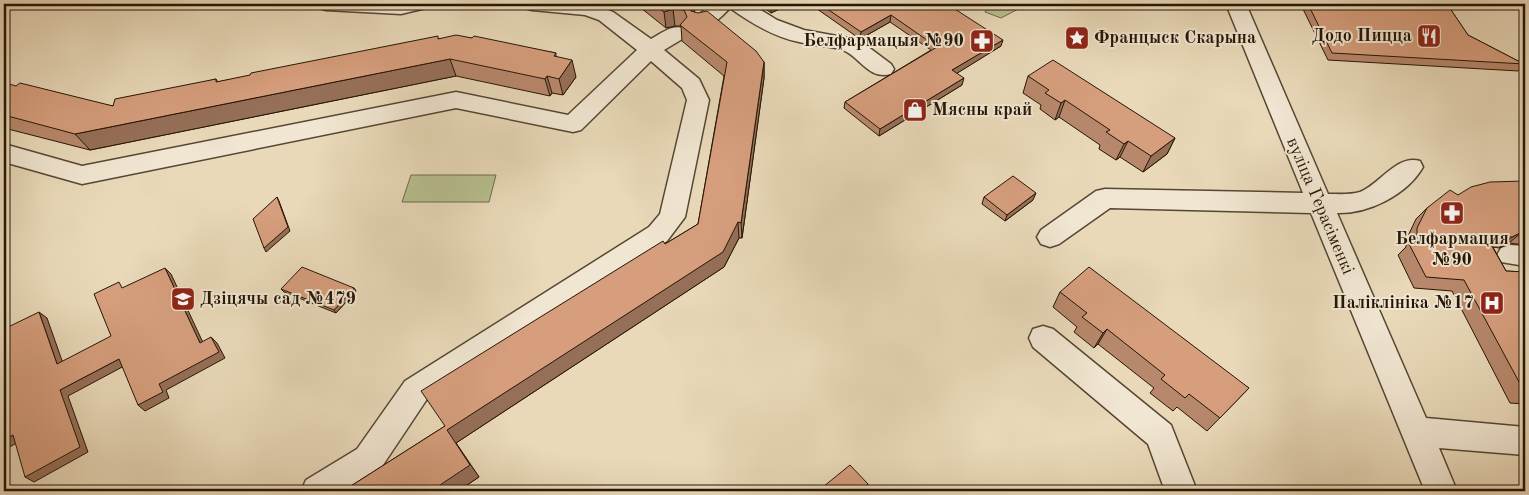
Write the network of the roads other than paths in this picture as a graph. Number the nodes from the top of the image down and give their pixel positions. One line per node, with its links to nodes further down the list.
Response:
1 (326, 4): 2 (street)
2 (419, 4)
3 (532, 4): 9 (street)
4 (723, 4): 7 (street)
5 (738, 4): 10 (street)
6 (1236, 4): 13 (street, вуліца Герасіменкі)
7 (701, 22)
8 (678, 33): 9 (street)
9 (650, 49): 11 (street); 18 (street)
10 (883, 69)
11 (4, 153)
12 (1411, 167): 13 (street)
13 (1320, 204): 14 (street); 16 (street, вуліца Герасіменкі)
14 (1050, 237)
15 (1042, 338): 19 (street)
16 (1417, 432): 17 (street); 20 (street, вуліца Герасіменкі)
17 (1525, 441)
18 (317, 491)
19 (1181, 491)
20 (1441, 491)

